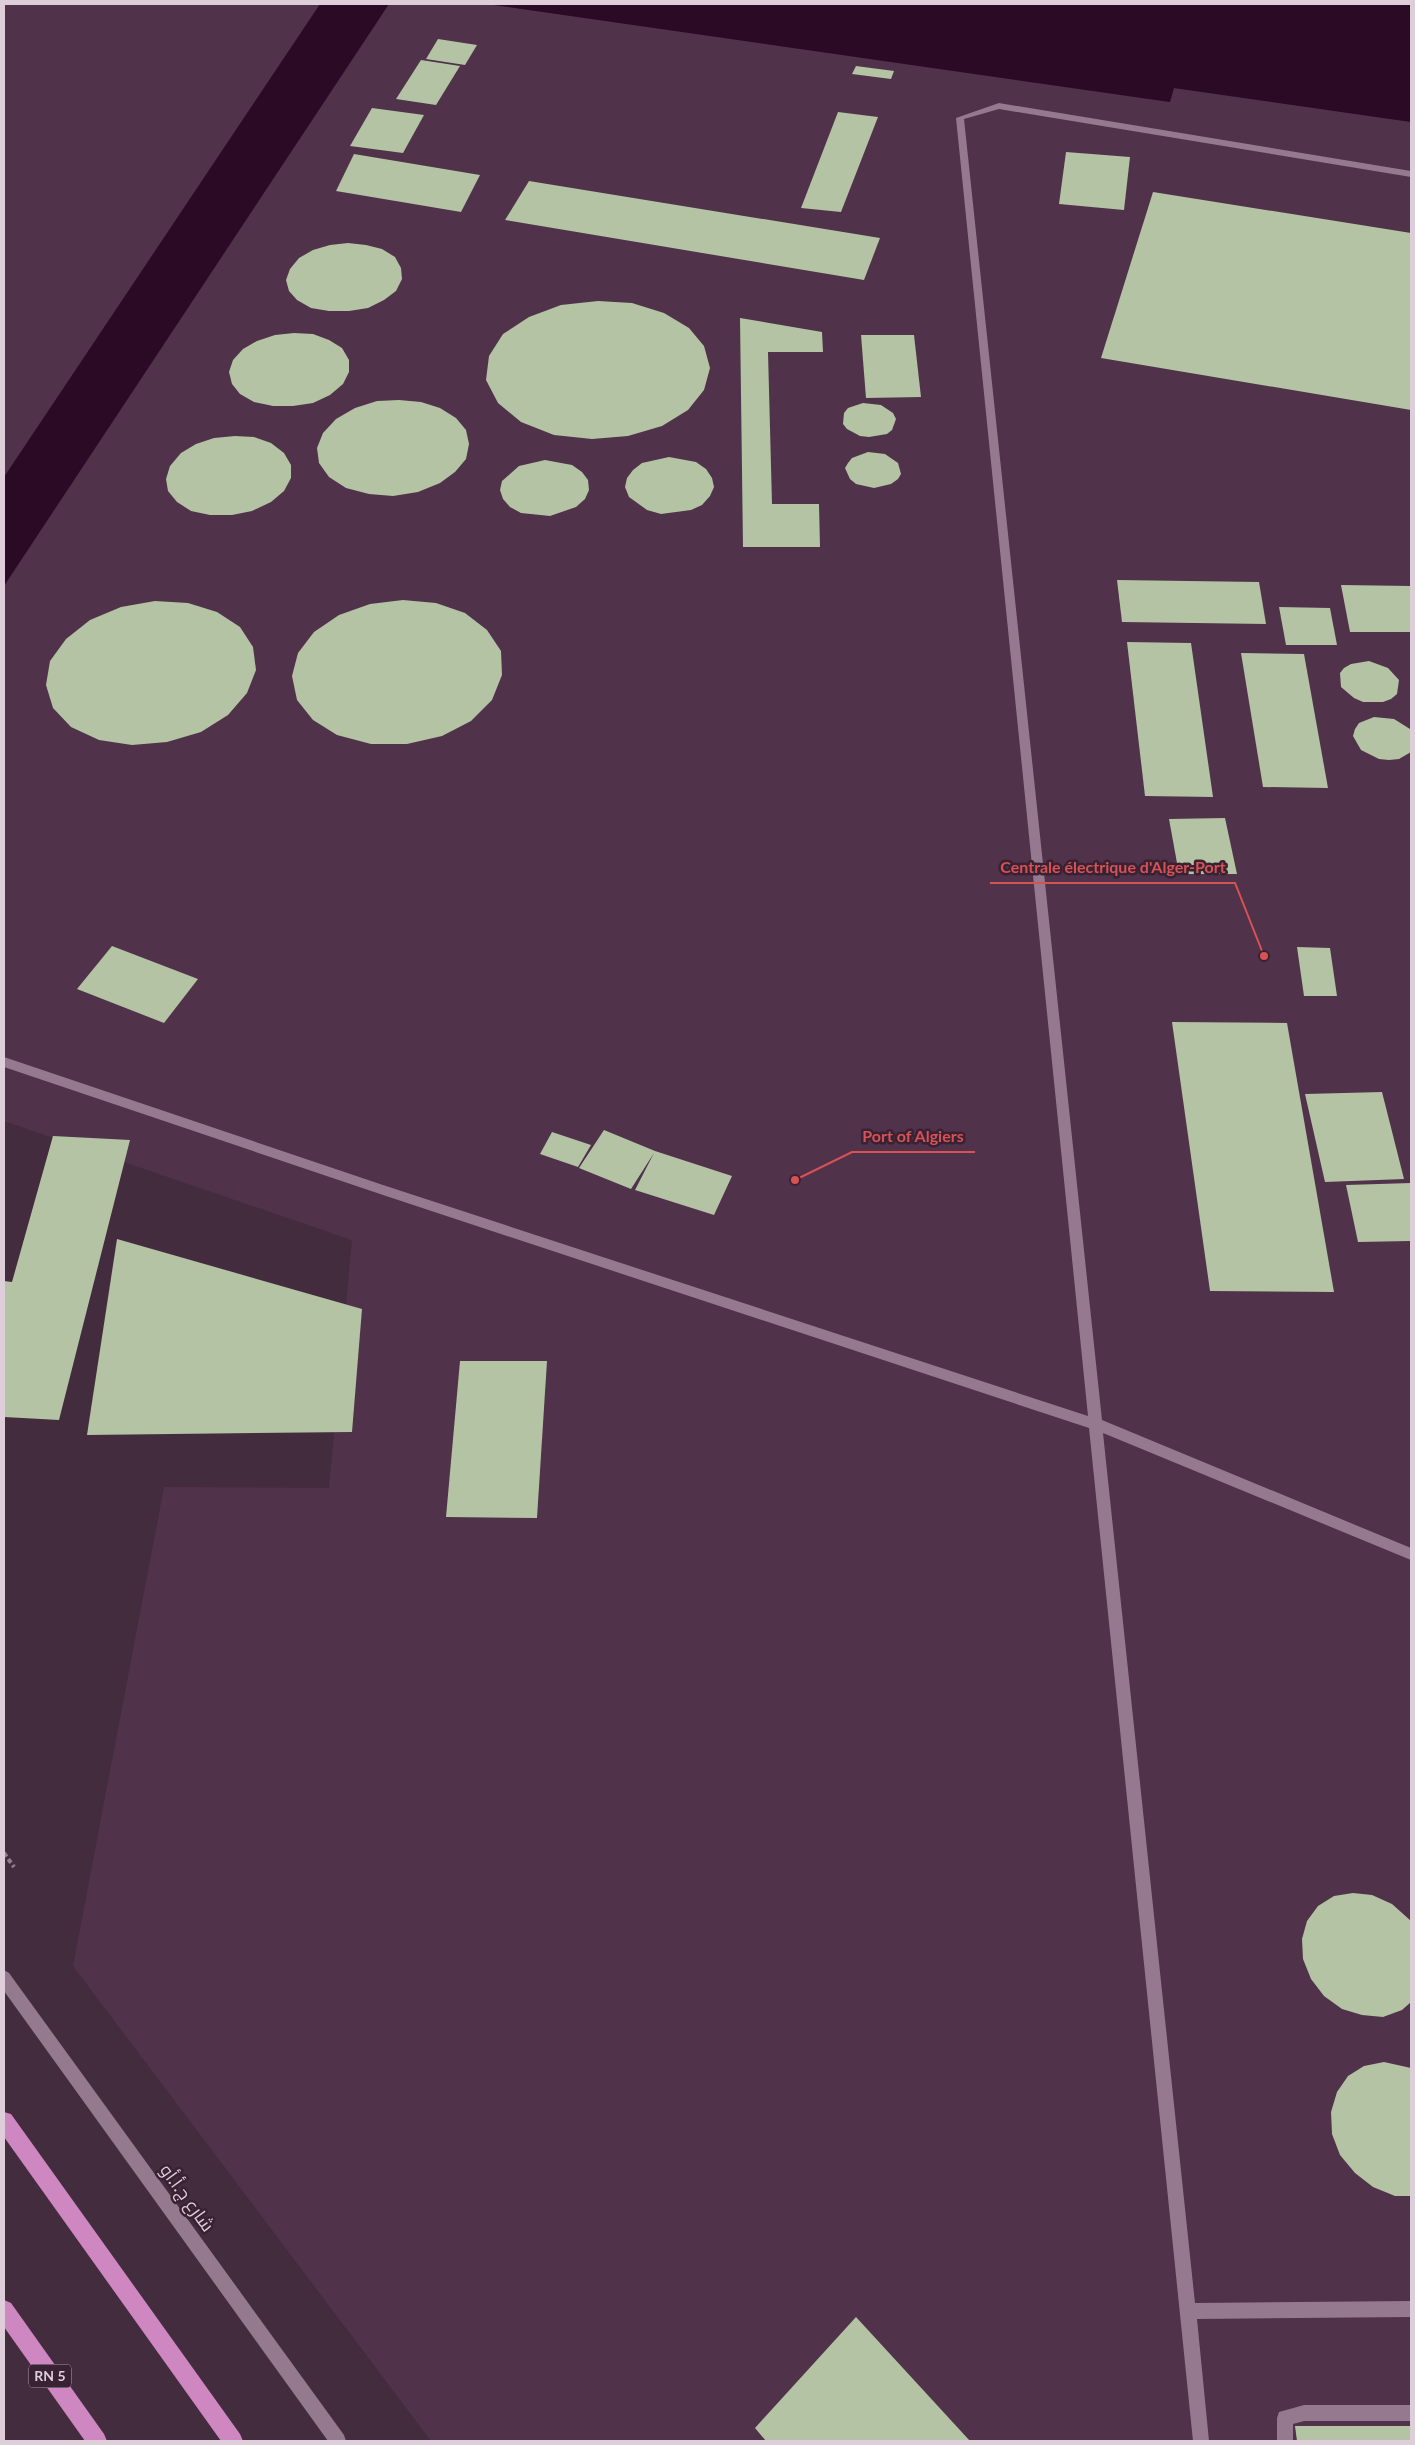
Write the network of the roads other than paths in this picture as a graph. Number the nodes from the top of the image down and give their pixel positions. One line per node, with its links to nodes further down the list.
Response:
1 (1411, 174): 3 (street)
2 (4, 1062): 3 (street)
3 (1096, 1424): 4 (street); 9 (street)
4 (1411, 1554)
5 (4, 1978): 13 (street, شارع ج.أ.أو)
6 (4, 2121): 12 (highway)
7 (4, 2310): 11 (highway, RN 5)
8 (1411, 2310): 9 (street)
9 (1187, 2311): 14 (street)
10 (1411, 2413): 15 (street)
11 (97, 2441)
12 (233, 2441)
13 (338, 2441)
14 (1201, 2441)
15 (1285, 2441)

